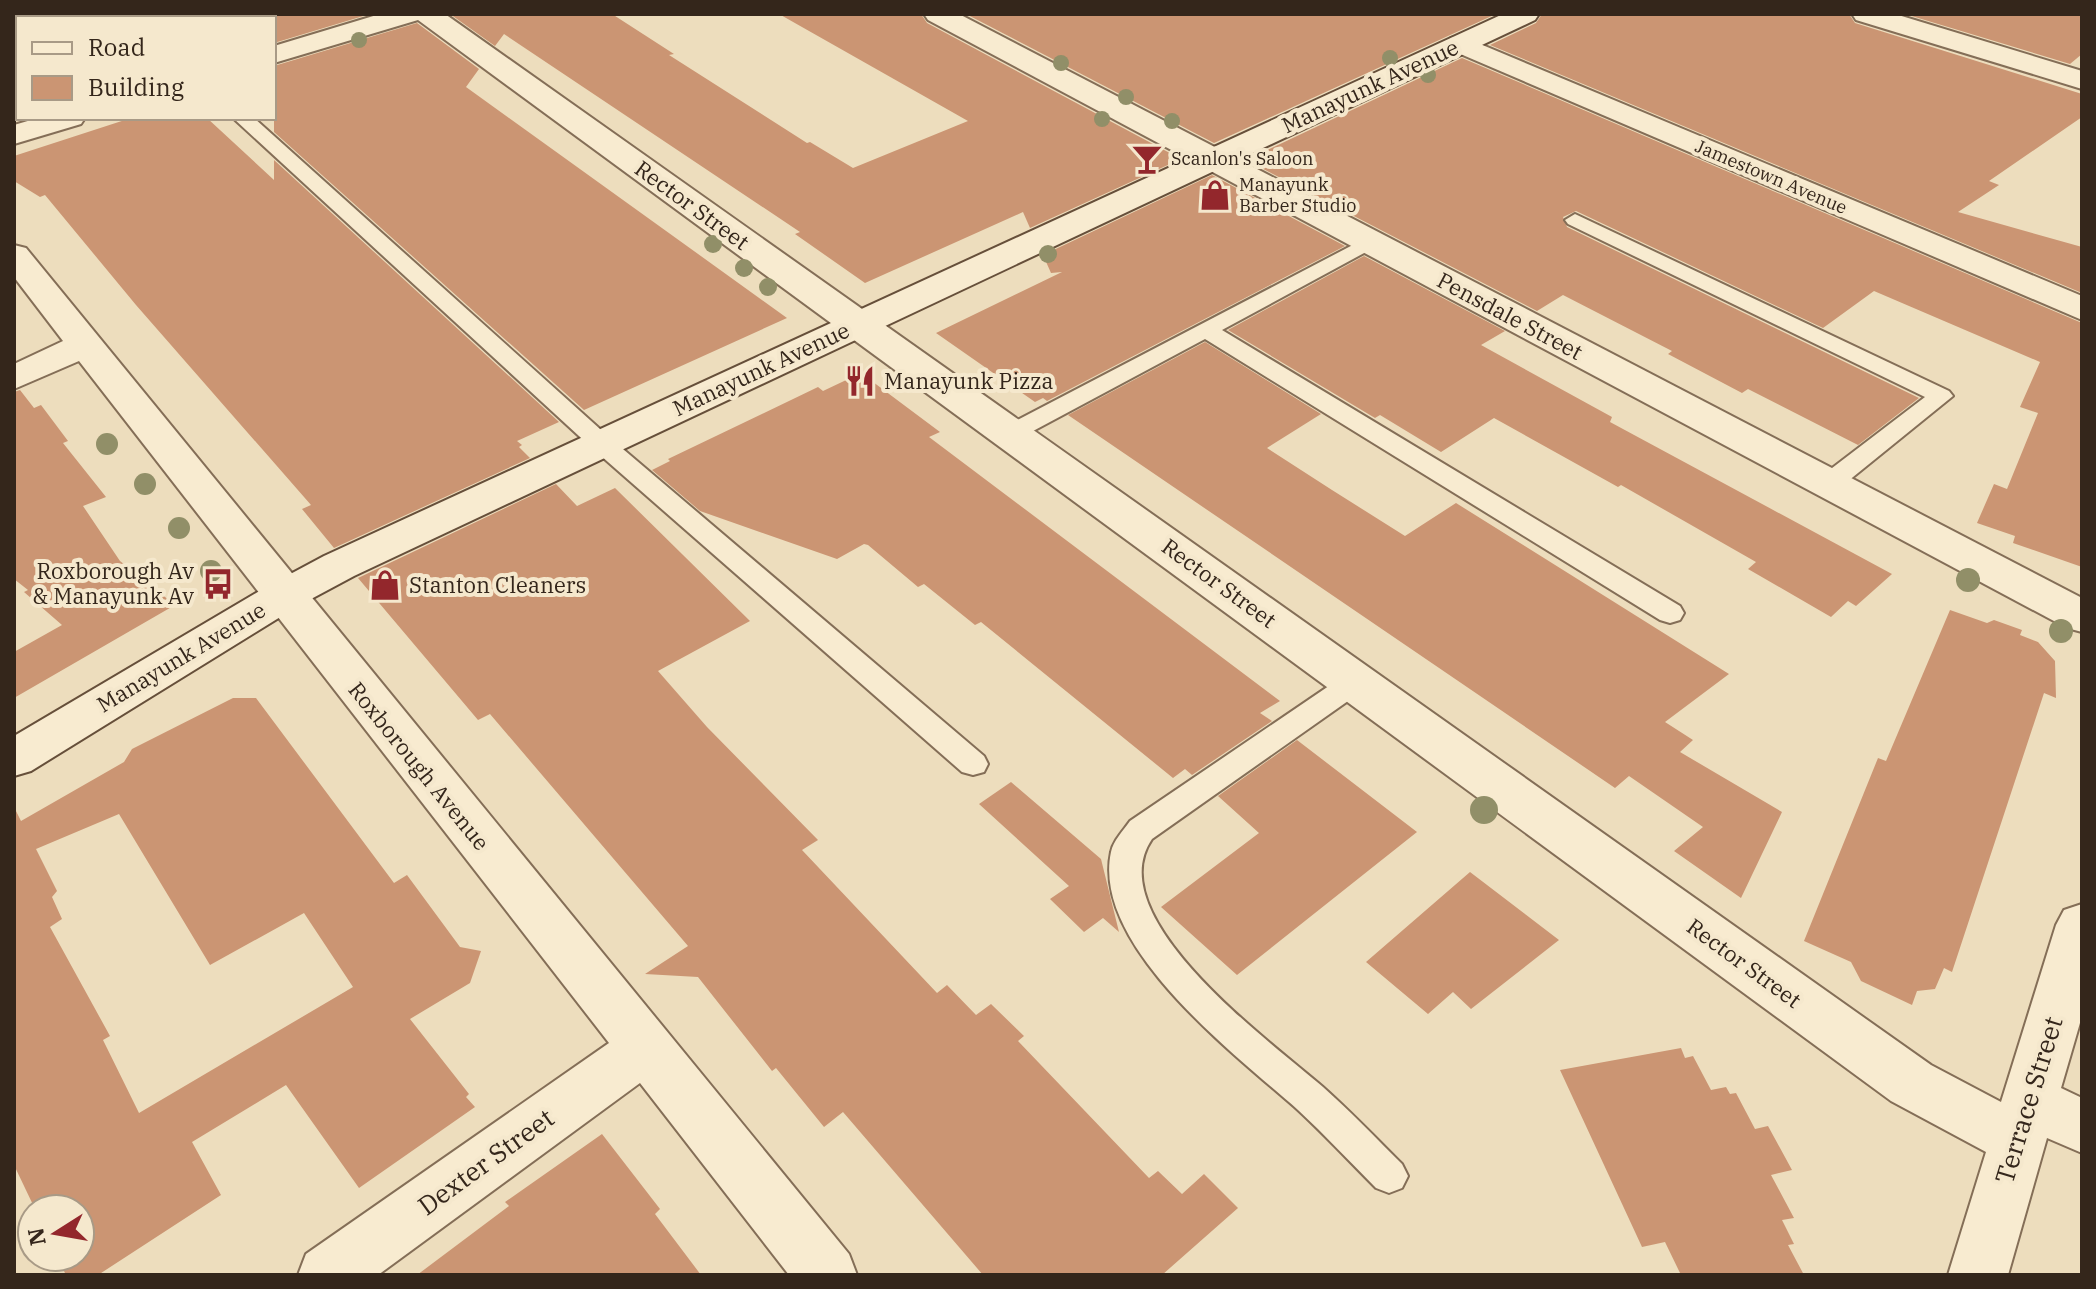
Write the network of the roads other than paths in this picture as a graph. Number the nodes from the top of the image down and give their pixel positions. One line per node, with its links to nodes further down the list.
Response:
1 (409, 14): 7 (street)
2 (427, 14): 17 (street, Rector Street)
3 (1525, 14): 6 (street, Manayunk Avenue)
4 (1866, 14): 8 (street)
5 (952, 16): 12 (street, Pensdale Street)
6 (1461, 44): 12 (street, Manayunk Avenue); 16 (street, Jamestown Avenue)
7 (276, 54)
8 (2082, 80)
9 (63, 120): 11 (street)
10 (245, 120): 22 (lane)
11 (14, 135)
12 (1213, 159): 14 (street, Pensdale Street); 17 (street, Manayunk Avenue)
13 (1575, 220): 23 (lane)
14 (1370, 242): 18 (lane); 23 (street, Pensdale Street)
15 (14, 255): 19 (street, Roxborough Avenue)
16 (2082, 309)
17 (858, 324): 21 (street, Rector Street); 22 (street, Manayunk Avenue)
18 (1205, 329): 21 (lane); 25 (lane)
19 (85, 344): 20 (street); 24 (street, Roxborough Avenue)
20 (14, 378)
21 (1011, 433): 27 (street, Rector Street)
22 (601, 443): 24 (street, Manayunk Avenue); 29 (lane)
23 (1828, 484): 26 (street, Pensdale Street)
24 (283, 596): 28 (street, Manayunk Avenue); 31 (street, Roxborough Avenue)
25 (1670, 613)
26 (2082, 617)
27 (1355, 682): 32 (street, Rector Street); 34 (lane)
28 (14, 758)
29 (973, 764)
30 (2082, 925): 32 (street, Terrace Street)
31 (644, 1049): 35 (street, Dexter Street); 36 (street, Roxborough Avenue)
32 (2024, 1120): 33 (street, Rector Street); 37 (street, Terrace Street)
33 (2082, 1127)
34 (1389, 1176)
35 (328, 1275)
36 (827, 1275)
37 (1978, 1275)

